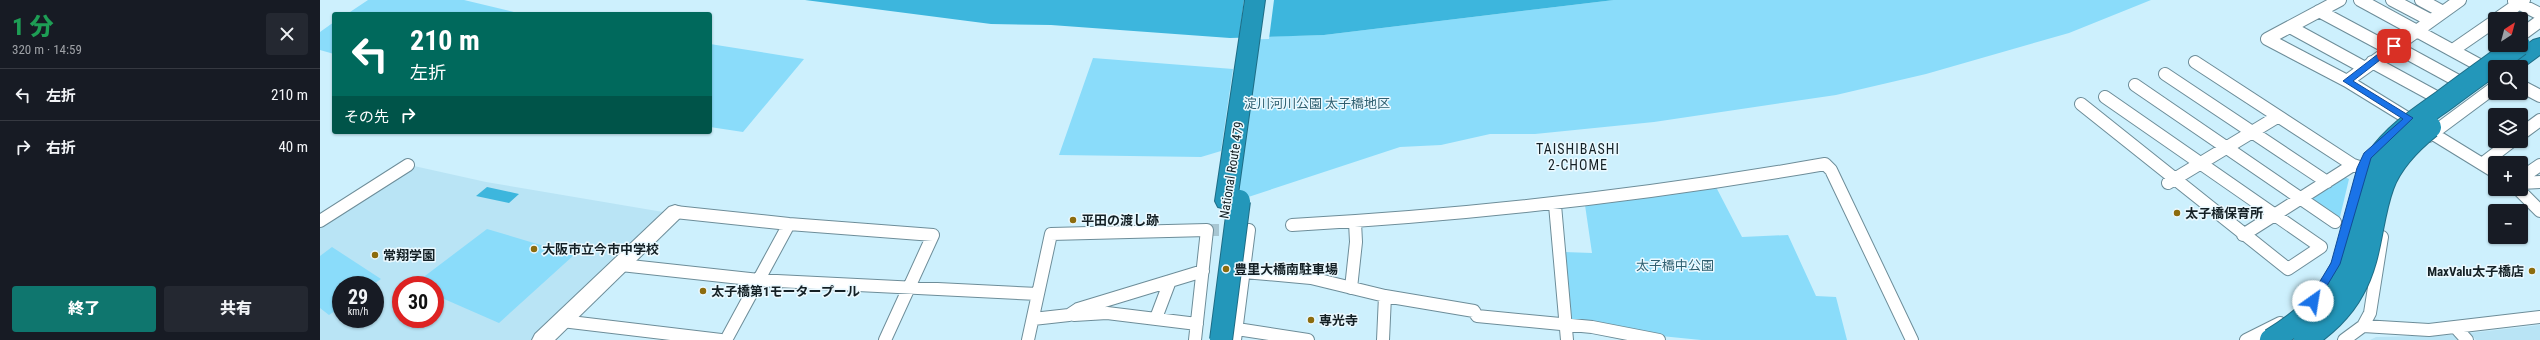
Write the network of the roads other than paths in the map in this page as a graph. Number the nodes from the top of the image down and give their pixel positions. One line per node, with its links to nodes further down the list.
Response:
1 (1255, 0): 91 (highway, National Route 479)
2 (1266, 0): 92 (highway, National Route 479, bridge)
3 (2340, 0): 9 (street)
4 (2360, 0): 17 (street)
5 (2392, 0): 13 (street)
6 (2420, 0): 10 (street)
7 (2457, 1): 10 (street)
8 (2519, 1): 11 (street); 12 (street)
9 (2319, 11): 16 (street); 22 (street)
10 (2443, 12): 13 (street)
11 (2506, 12)
12 (2540, 14)
13 (2430, 20): 17 (street)
14 (2540, 21): 18 (street)
15 (2488, 26): 23 (street)
16 (2290, 27): 30 (street); 33 (street)
17 (2416, 30): 22 (street); 23 (street)
18 (2528, 30)
19 (2540, 30): 20 (highway)
20 (2528, 38)
21 (2540, 45): 27 (highway)
22 (2392, 48): 30 (street); 34 (street)
23 (2453, 50): 31 (street)
24 (2502, 52): 31 (street)
25 (2509, 52): 105 (highway, bridge)
26 (2540, 52): 28 (street)
27 (2520, 60)
28 (2528, 61)
29 (2194, 62): 42 (street)
30 (2369, 65): 33 (street); 40 (street)
31 (2487, 69): 34 (street); 106 (highway, bridge)
32 (2165, 74): 46 (street)
33 (2347, 81): 43 (street)
34 (2460, 82): 40 (street)
35 (2135, 85): 48 (street)
36 (2528, 90): 38 (street)
37 (2488, 92): 47 (street)
38 (2540, 96)
39 (2105, 97): 50 (street)
40 (2438, 98): 43 (street)
41 (2080, 104): 57 (street)
42 (2277, 117): 46 (street); 54 (street)
43 (2409, 118): 47 (street); 54 (street)
44 (2540, 120): 45 (street)
45 (2528, 129)
46 (2252, 132): 48 (street); 58 (street)
47 (2432, 133): 52 (street); 89 (street)
48 (2226, 148): 50 (street); 62 (street)
49 (2503, 148): 52 (street)
50 (2200, 163): 57 (street); 66 (street)
51 (408, 164): 67 (street)
52 (2482, 164): 55 (street)
53 (2540, 165): 56 (street)
54 (2358, 167): 58 (street); 104 (street)
55 (2488, 168)
56 (2528, 173)
57 (2172, 181): 73 (street)
58 (2327, 182): 62 (street)
59 (2540, 182): 60 (street)
60 (2528, 183)
61 (2525, 196): 64 (street)
62 (2301, 198): 66 (street); 69 (street)
63 (1555, 205): 68 (street); 88 (street); 103 (street)
64 (2540, 211)
65 (675, 212): 70 (street); 74 (street)
66 (2275, 215): 73 (street); 73 (street)
67 (320, 221)
68 (1355, 222): 71 (street); 80 (street)
69 (2335, 222)
70 (789, 224): 77 (street); 79 (street)
71 (1292, 225)
72 (1249, 230): 76 (street)
73 (2243, 235)
74 (621, 265): 77 (street); 87 (street)
75 (1203, 272): 78 (street); 81 (street); 91 (street)
76 (1244, 272): 80 (street); 92 (street)
77 (759, 280): 79 (street); 95 (street)
78 (1170, 281): 83 (street); 85 (street)
79 (909, 288): 81 (street); 96 (street)
80 (1351, 288): 82 (street)
81 (1038, 294): 86 (street)
82 (1385, 296): 88 (street); 100 (street)
83 (1069, 315): 85 (street); 86 (street)
84 (2540, 317): 90 (street)
85 (1156, 318): 91 (street)
86 (1033, 319): 97 (street)
87 (562, 321): 93 (street); 94 (street)
88 (1567, 325): 101 (street); 102 (street)
89 (2363, 326): 90 (street); 107 (street)
90 (2457, 329): 108 (street)
91 (1202, 332): 98 (street)
92 (1231, 336): 99 (street)
93 (542, 340)
94 (720, 340)
95 (726, 340)
96 (885, 340)
97 (1028, 340)
98 (1195, 340)
99 (1308, 340)
100 (1383, 340)
101 (1567, 340)
102 (1659, 340)
103 (1912, 340)
104 (2246, 340)
105 (2271, 340)
106 (2305, 340)
107 (2344, 340)
108 (2467, 340)

